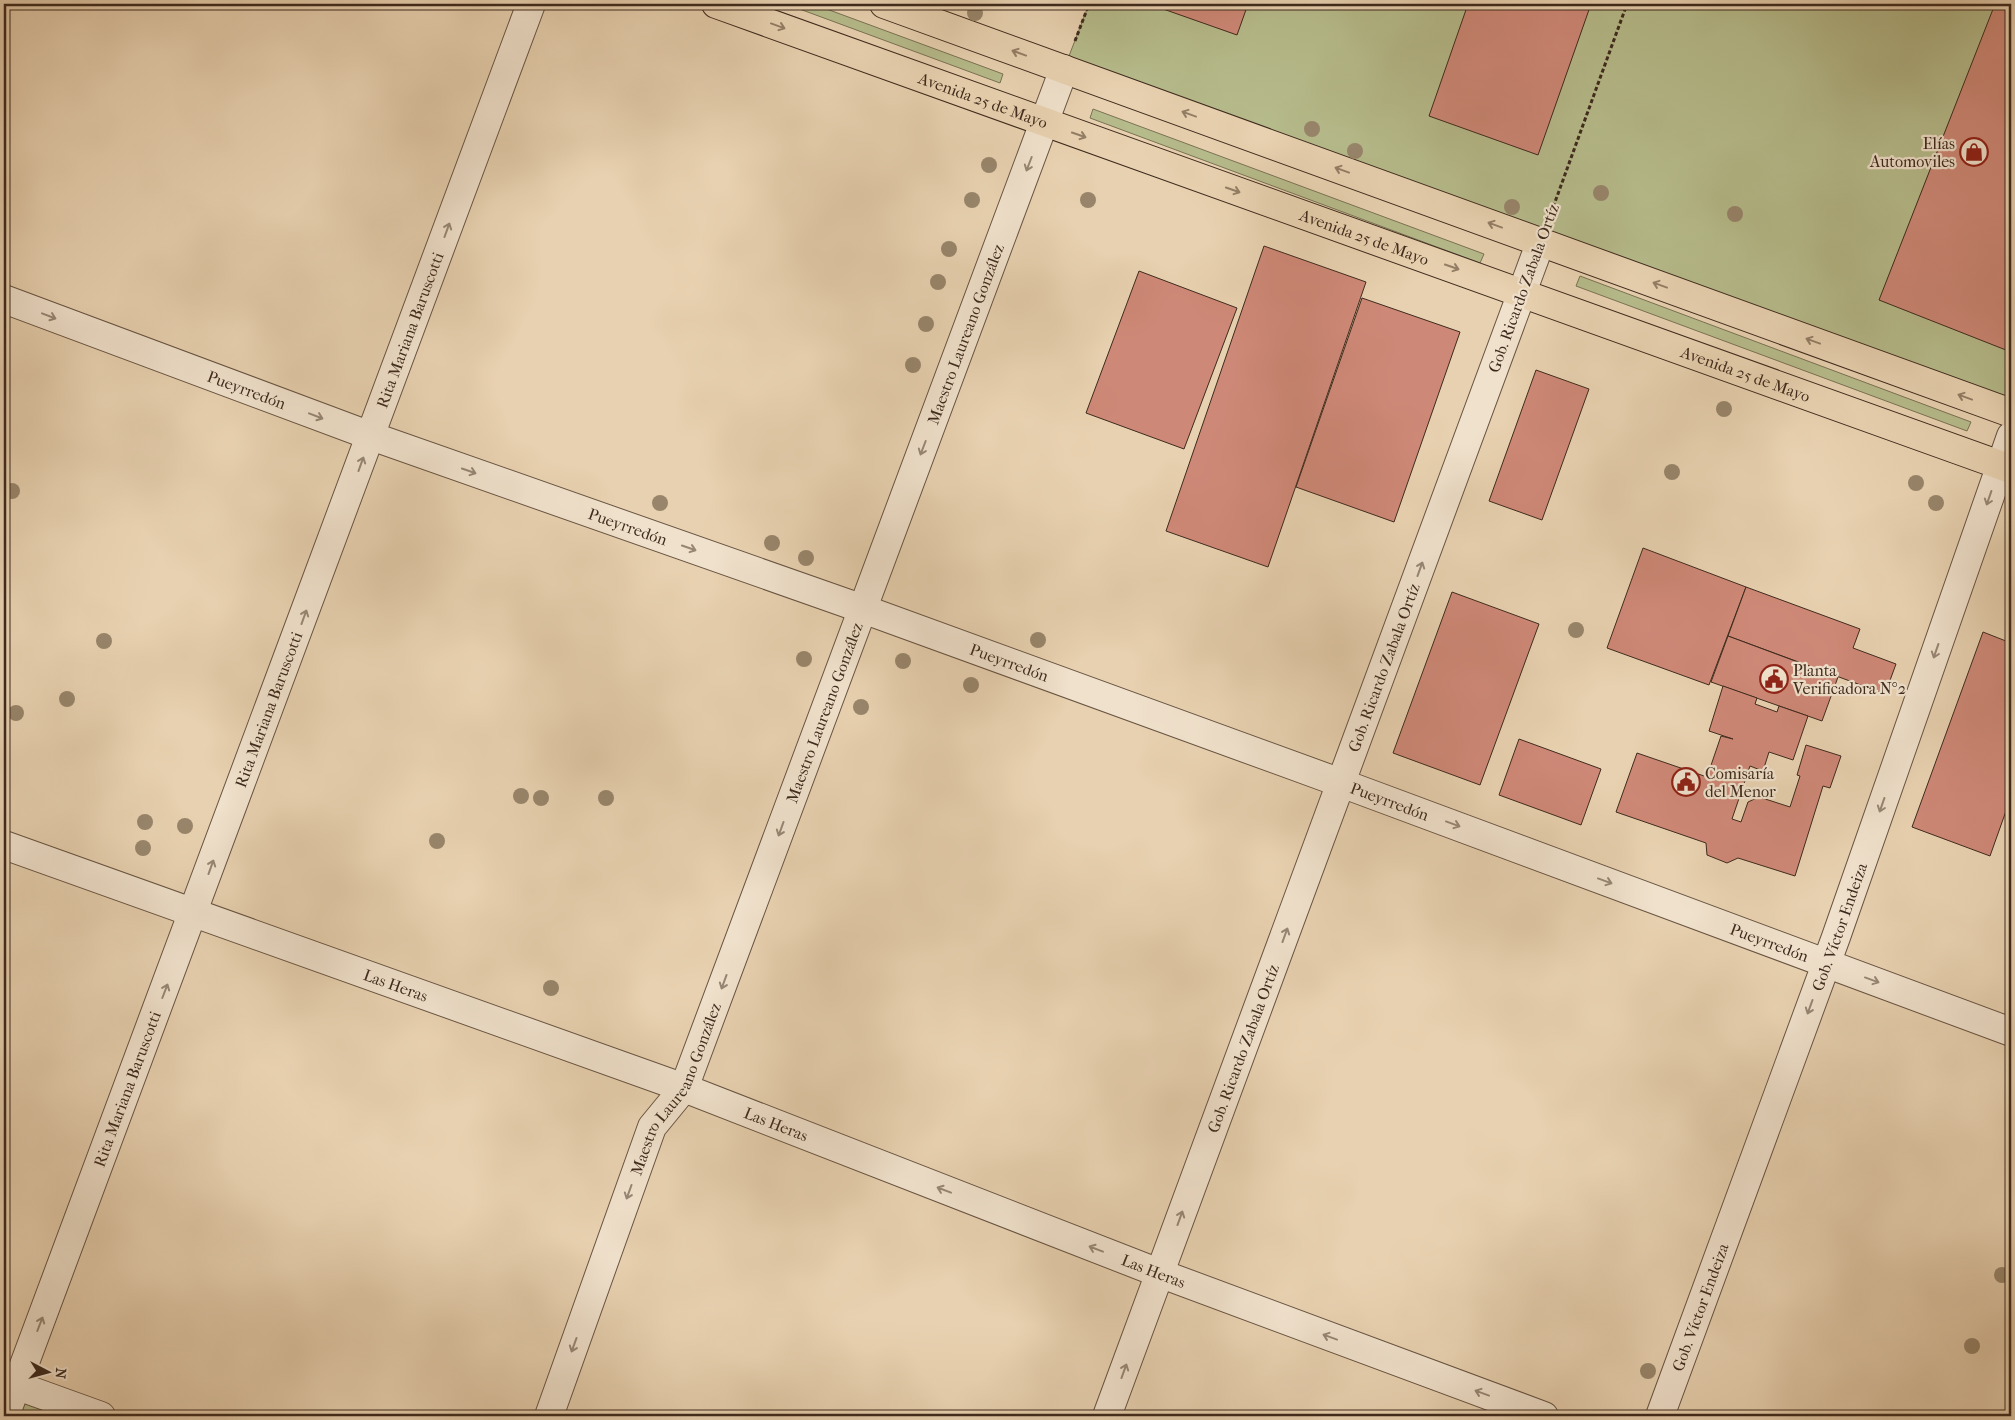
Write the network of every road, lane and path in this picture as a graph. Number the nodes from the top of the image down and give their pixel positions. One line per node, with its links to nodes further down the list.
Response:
1 (531, 4): 12 (street, Rita Mariana Baruscotti, one-way to 1)
2 (716, 4): 7 (main road, Avenida 25 de Mayo, one-way to 7)
3 (884, 4): 6 (main road, one-way to 3)
4 (1089, 4): 6 (path)
5 (1627, 4): 8 (path, Gob. Ricardo Zabala Ortíz)
6 (1064, 69): 7 (street, Maestro Laureano González); 8 (main road, one-way to 6)
7 (1045, 123): 9 (main road, Avenida 25 de Mayo, one-way to 9); 15 (street, Maestro Laureano González, one-way to 15)
8 (1541, 241): 9 (street, Gob. Ricardo Zabala Ortíz); 11 (main road, one-way to 8)
9 (1522, 292): 14 (main road, Avenida 25 de Mayo); 16 (street, Gob. Ricardo Zabala Ortíz, one-way to 9)
10 (4, 299): 12 (street, Pueyrredón, one-way to 12)
11 (2011, 413)
12 (371, 436): 15 (street, Pueyrredón, one-way to 15); 18 (street, Rita Mariana Baruscotti, one-way to 12)
13 (2011, 436): 14 (street, Gob. Víctor Endeiza)
14 (2006, 467): 19 (street, Gob. Víctor Endeiza, one-way to 19)
15 (863, 609): 16 (street, Pueyrredón); 21 (street, Maestro Laureano González, one-way to 21)
16 (1341, 782): 19 (street, Pueyrredón, one-way to 19); 22 (street, Gob. Ricardo Zabala Ortíz, one-way to 16)
17 (4, 845): 18 (street, Las Heras)
18 (194, 913): 21 (street, Las Heras); 23 (street, Rita Mariana Baruscotti, one-way to 18)
19 (1826, 964): 20 (street, Pueyrredón, one-way to 20); 29 (street, Gob. Víctor Endeiza, one-way to 29)
20 (2011, 1032)
21 (684, 1088): 22 (street, Las Heras, one-way to 21); 26 (street, Maestro Laureano González, one-way to 26)
22 (1160, 1274): 27 (street, Gob. Ricardo Zabala Ortíz, one-way to 22); 28 (street, Las Heras, one-way to 22)
23 (10, 1383): 24 (street, Rita Mariana Baruscotti); 25 (street)
24 (5, 1416)
25 (101, 1416)
26 (549, 1416)
27 (1107, 1416)
28 (1544, 1416)
29 (1660, 1416)

